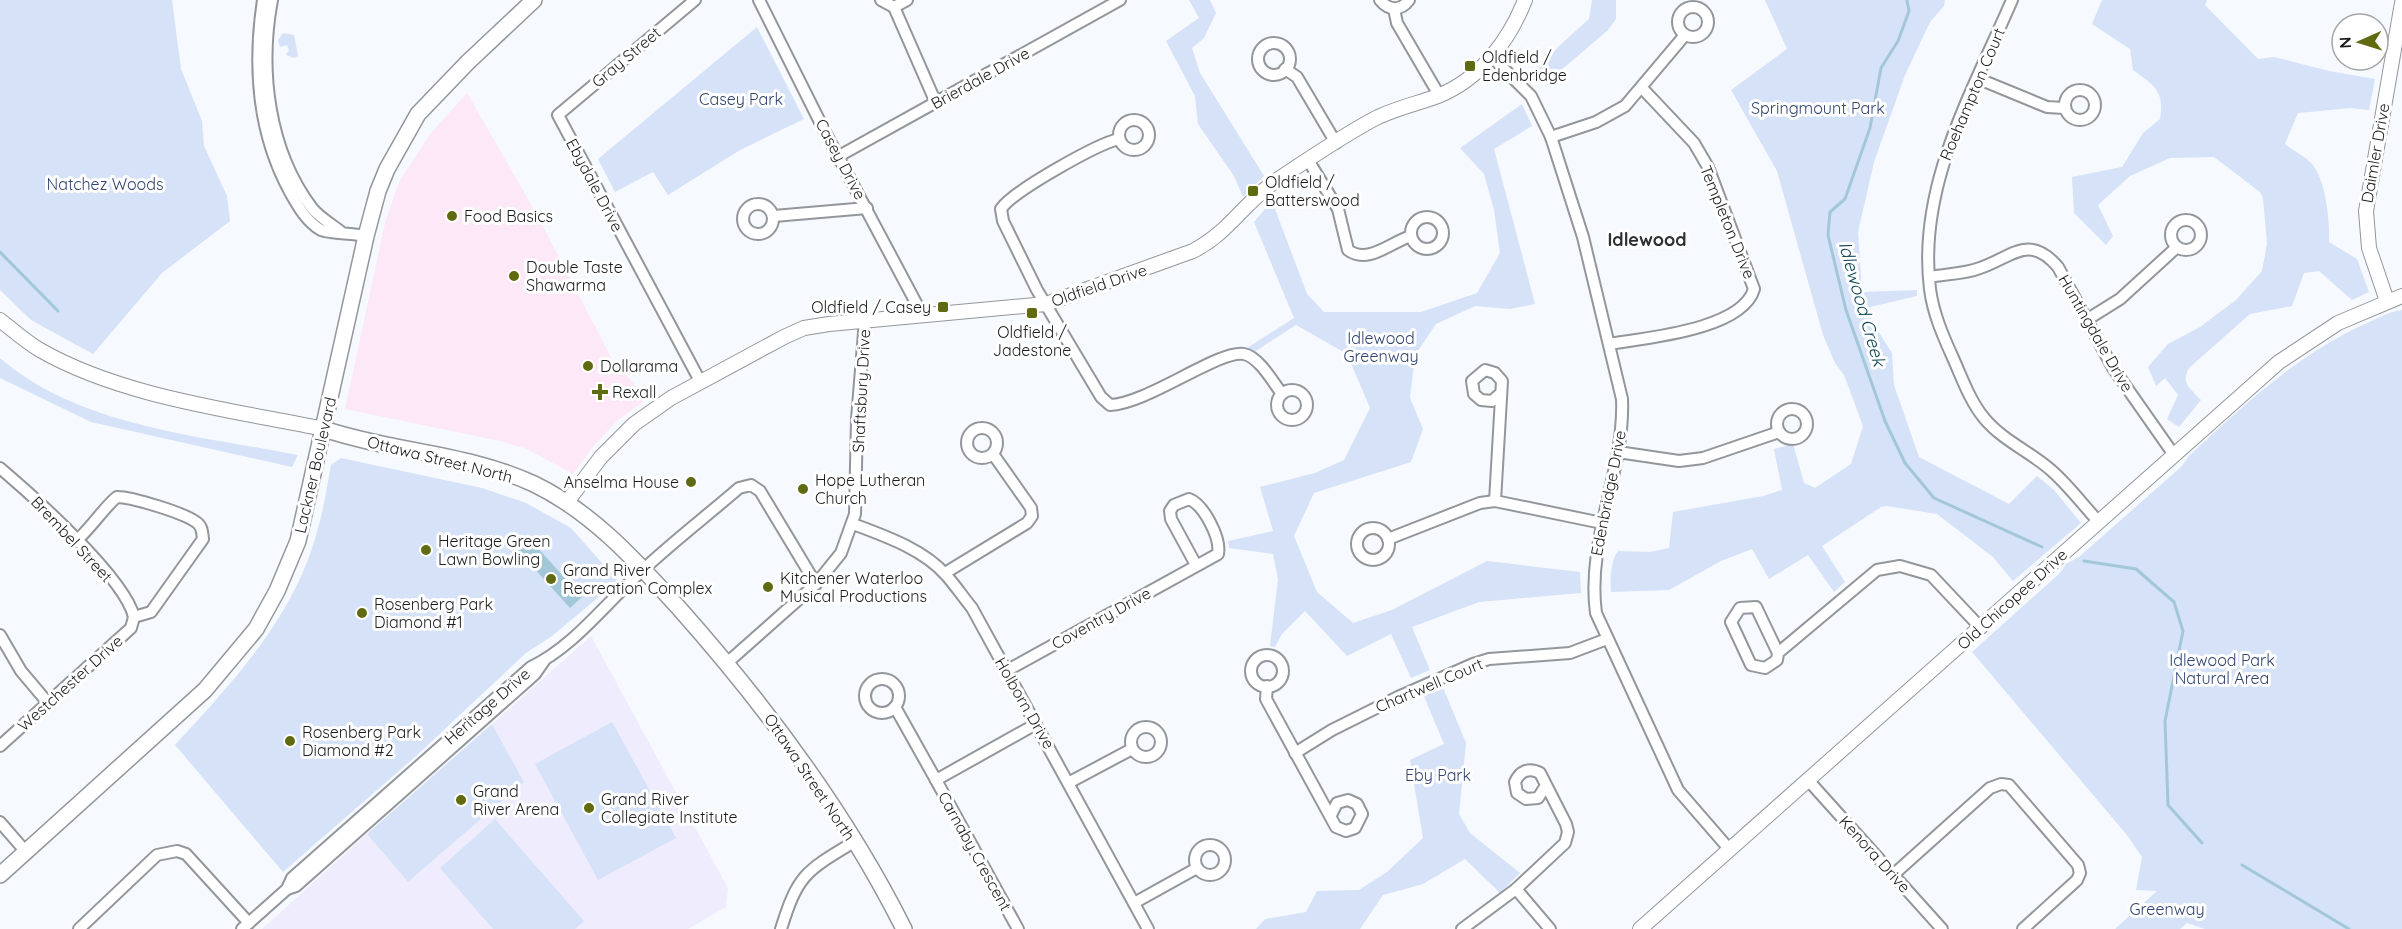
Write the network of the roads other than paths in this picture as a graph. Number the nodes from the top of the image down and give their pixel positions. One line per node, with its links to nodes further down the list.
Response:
1 (263, 0): 32 (street)
2 (272, 0): 32 (street)
3 (534, 0): 33 (main road, Lackner Boulevard)
4 (695, 0): 24 (street, Gray Street)
5 (759, 0): 28 (street, Casey Drive)
6 (881, 0): 14 (street)
7 (907, 0): 14 (street)
8 (1120, 0): 22 (street, Brierdale Drive)
9 (1380, 0): 15 (street)
10 (1409, 0): 15 (street)
11 (1525, 0): 17 (street, Oldfield Drive)
12 (2012, 0): 19 (street, Roehampton Court)
13 (2402, 3): 38 (street, Daimler Drive)
14 (894, 7): 22 (street)
15 (1394, 9): 21 (street)
16 (1685, 35): 20 (street)
17 (1492, 57): 21 (street, Oldfield Drive); 25 (street, Edenbridge Drive)
18 (1285, 69): 27 (street)
19 (1979, 79): 23 (street); 36 (street, Roehampton Court)
20 (1642, 88): 25 (street); 44 (street, Templeton Drive)
21 (1439, 95): 27 (street, Oldfield Drive)
22 (936, 103): 28 (street, Brierdale Drive)
23 (2064, 108)
24 (558, 115): 45 (street, Ebydale Drive)
25 (1551, 137): 44 (street, Edenbridge Drive)
26 (1119, 139): 39 (street)
27 (1336, 144): 29 (street, Oldfield Drive)
28 (838, 156): 30 (street, Casey Drive)
29 (1308, 160): 34 (street); 39 (street, Oldfield Drive)
30 (867, 208): 31 (street); 40 (street, Casey Drive)
31 (774, 216)
32 (340, 231): 33 (street)
33 (366, 236): 48 (main road, Lackner Boulevard)
34 (1411, 236)
35 (2177, 246): 41 (street)
36 (1929, 277): 41 (street, Huntingdale Drive); 56 (street, Roehampton Court)
37 (2402, 296): 38 (street, Old Chicopee Drive)
38 (2387, 301): 52 (street, Old Chicopee Drive)
39 (1046, 304): 40 (street, Oldfield Drive); 47 (street)
40 (923, 316): 43 (street, Oldfield Drive)
41 (2088, 319): 52 (street, Huntingdale Drive)
42 (0, 320): 48 (street, Ottawa Street North)
43 (865, 320): 45 (street, Oldfield Drive); 57 (street, Shaftsbury Drive)
44 (1609, 344): 50 (street, Edenbridge Drive)
45 (700, 381): 55 (street, Oldfield Drive)
46 (1501, 393): 54 (street)
47 (1282, 394)
48 (324, 429): 55 (main road, Ottawa Street North); 87 (main road, Lackner Boulevard)
49 (1779, 432): 50 (street)
50 (1618, 452): 58 (street, Edenbridge Drive)
51 (993, 454): 63 (street)
52 (2174, 455): 56 (street, Old Chicopee Drive)
53 (0, 468): 60 (street, Brembel Street)
54 (1495, 501): 58 (street); 59 (street)
55 (567, 502): 62 (main road, Ottawa Street North)
56 (2098, 522): 66 (street, Old Chicopee Drive)
57 (853, 524): 63 (street, Holborn Drive); 64 (street, Shaftsbury Drive)
58 (1602, 524): 68 (street, Edenbridge Drive)
59 (1388, 539)
60 (77, 540): 65 (street, Brembel Street); 65 (street)
61 (1196, 565): 61 (street, Coventry Drive); 71 (street, Coventry Drive)
62 (644, 569): 64 (street, Heritage Drive); 70 (main road, Ottawa Street North); 93 (street, Heritage Drive)
63 (945, 573): 71 (street, Holborn Drive)
64 (816, 585): 70 (street, Shaftsbury Drive)
65 (134, 617): 73 (street, Westchester Drive)
66 (1981, 628): 69 (street); 80 (street, Old Chicopee Drive)
67 (0, 635): 73 (street)
68 (1607, 639): 78 (street, Chartwell Court); 86 (street, Edenbridge Drive)
69 (1778, 653): 69 (street)
70 (728, 662): 85 (main road, Ottawa Street North)
71 (1006, 671): 75 (street, Holborn Drive)
72 (1268, 686): 78 (street)
73 (48, 703): 76 (street, Westchester Drive)
74 (895, 707): 79 (street)
75 (1036, 724): 79 (street, Carnaby Crescent); 81 (street, Holborn Drive)
76 (0, 746)
77 (1132, 749): 81 (street)
78 (1295, 753): 83 (street)
79 (936, 780): 97 (street, Carnaby Crescent)
80 (1808, 780): 86 (street, Old Chicopee Drive); 89 (street, Kenora Drive)
81 (1070, 782): 92 (street, Holborn Drive)
82 (1545, 787): 91 (street)
83 (1331, 815)
84 (0, 822): 87 (street)
85 (854, 842): 95 (street); 96 (main road, Ottawa Street North)
86 (1730, 850): 101 (street, Old Chicopee Drive)
87 (26, 852): 90 (main road, Lackner Boulevard)
88 (1197, 868): 92 (street)
89 (1893, 874): 102 (street, Kenora Drive); 103 (street)
90 (0, 875)
91 (1516, 889): 99 (street); 100 (street)
92 (1134, 903): 98 (street, Holborn Drive)
93 (246, 926): 94 (street)
94 (79, 929)
95 (782, 929)
96 (904, 929)
97 (1018, 929)
98 (1148, 929)
99 (1462, 929)
100 (1551, 929)
101 (1640, 929)
102 (1942, 929)
103 (2023, 929)

